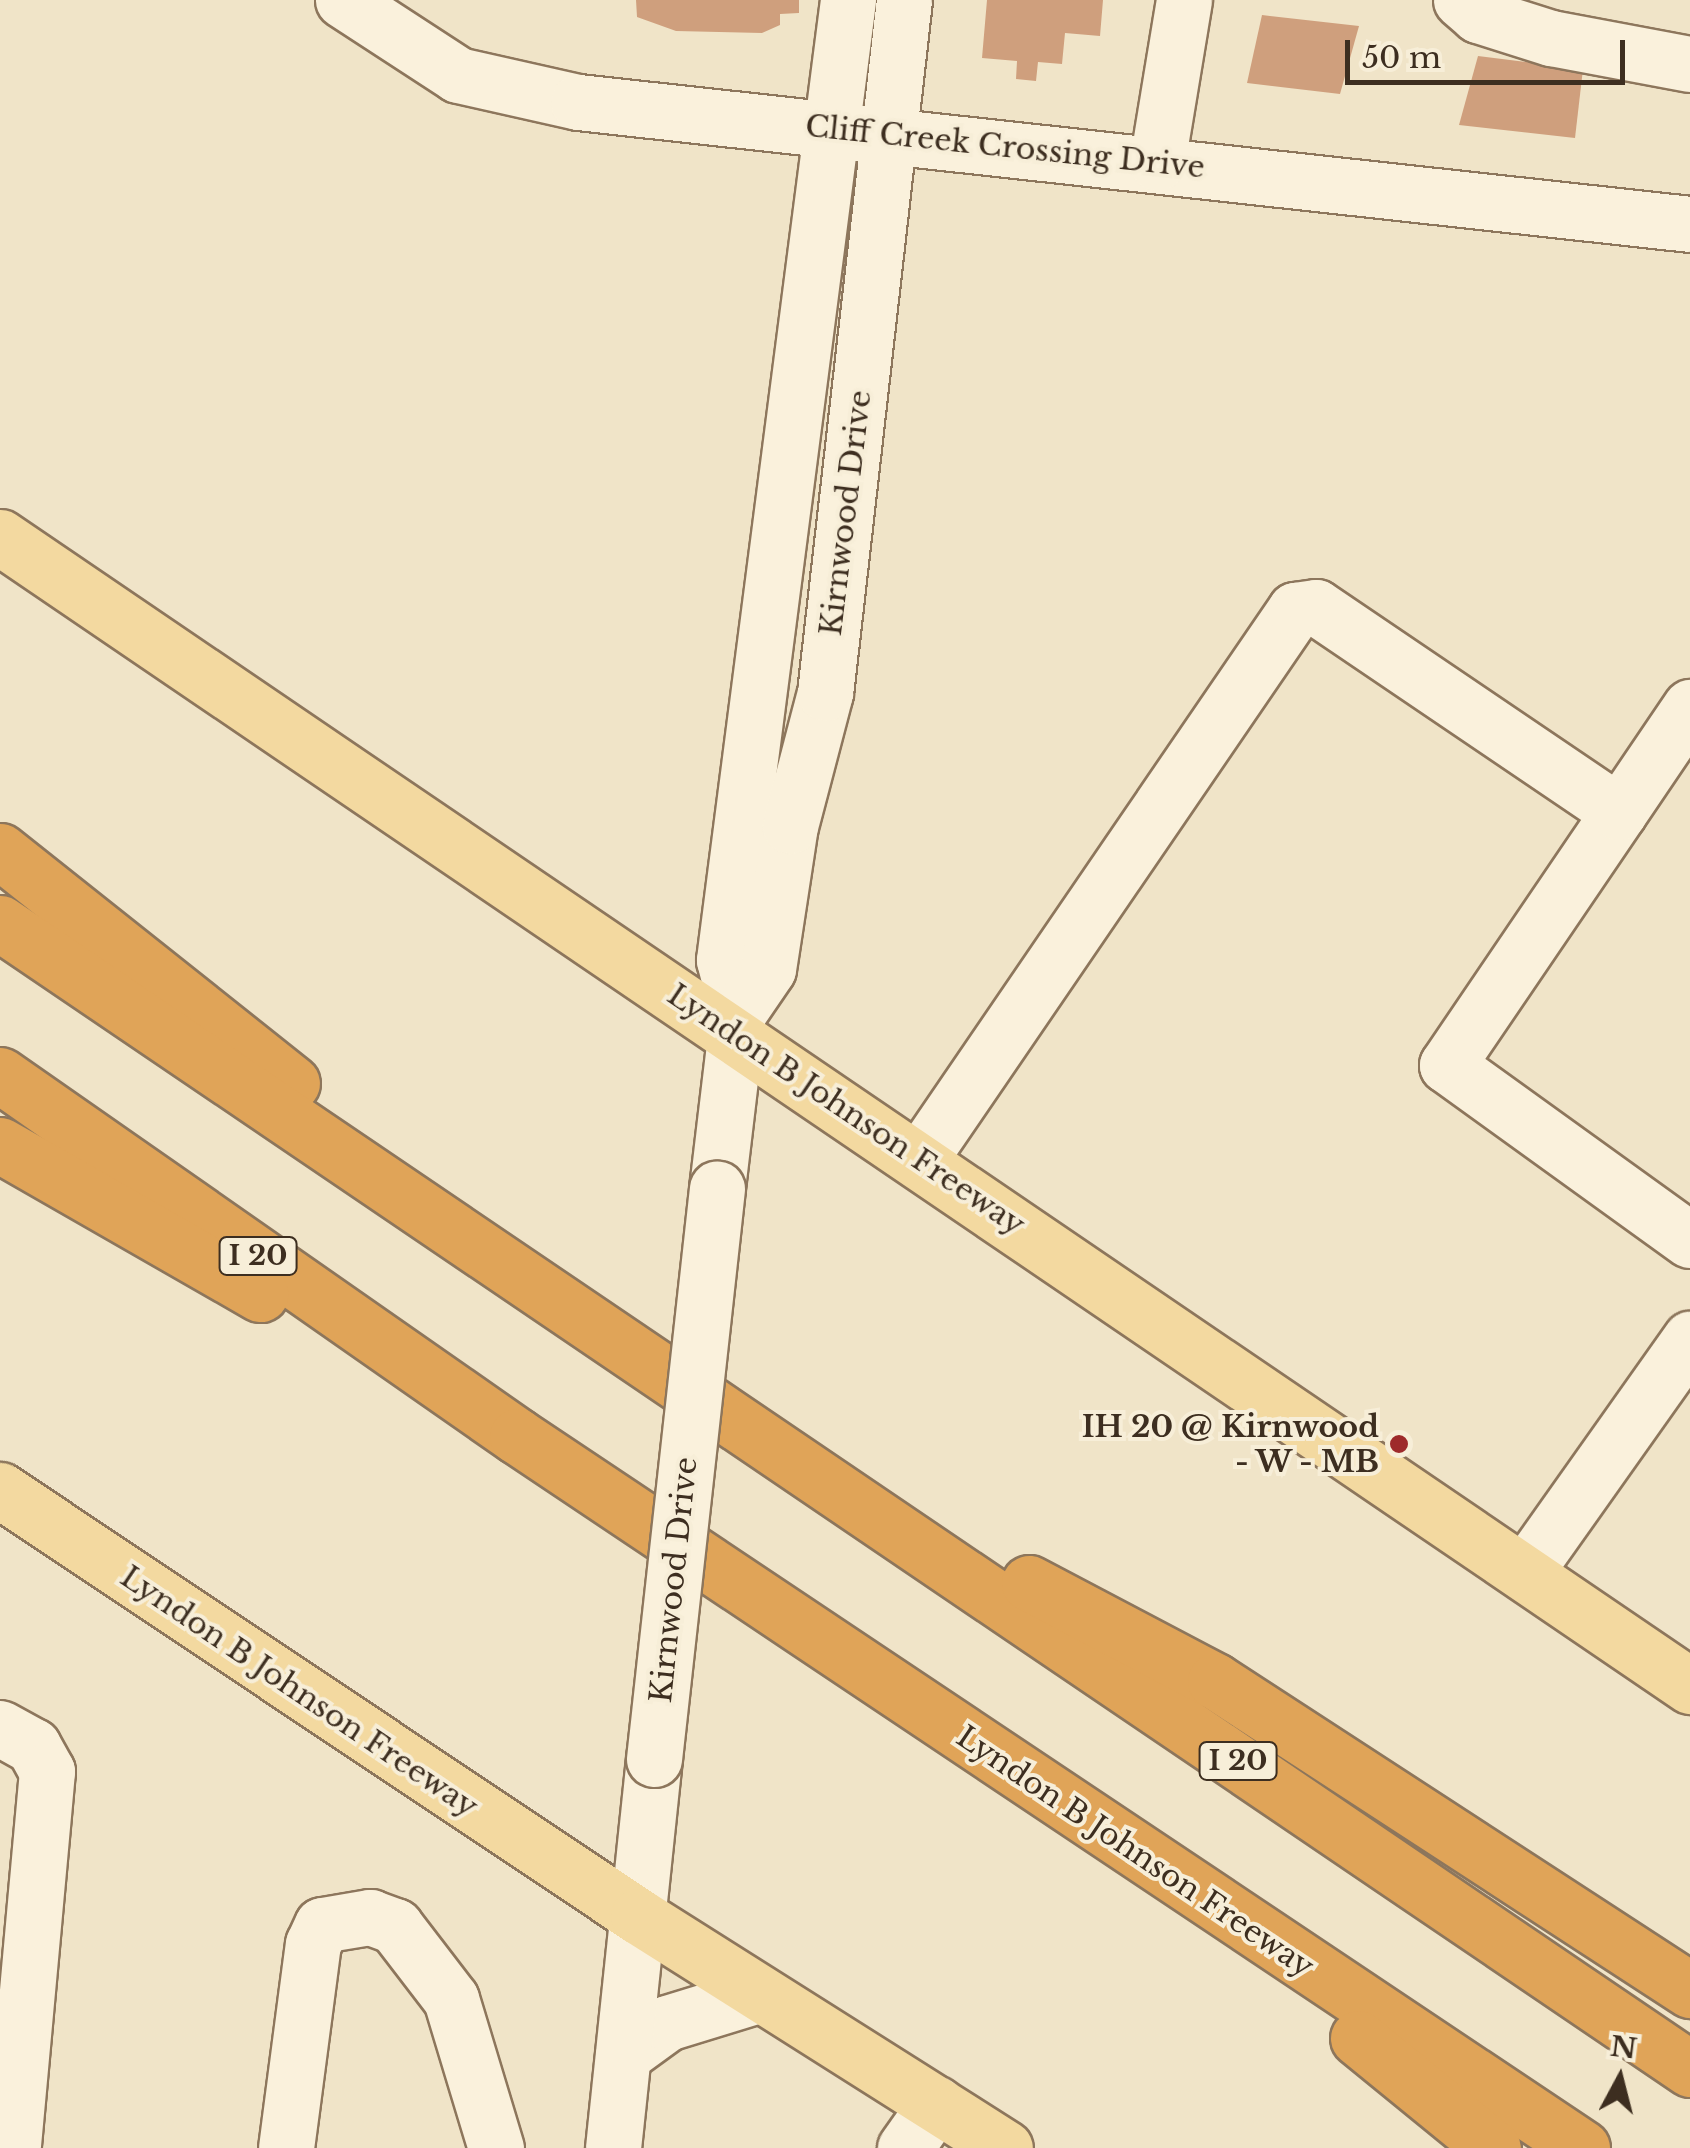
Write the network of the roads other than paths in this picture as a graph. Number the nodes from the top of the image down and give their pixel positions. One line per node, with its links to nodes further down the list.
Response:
1 (344, 0): 7 (street, Cliff Creek Crossing Drive)
2 (848, 0): 7 (street, Kirnwood Drive)
3 (904, 0): 8 (street, Kirnwood Drive)
4 (1184, 0): 9 (street)
5 (1462, 0): 6 (street)
6 (1690, 64)
7 (834, 128): 8 (street, Cliff Creek Crossing Drive); 16 (street, Kirnwood Drive)
8 (890, 133): 9 (street, Cliff Creek Crossing Drive); 16 (street, Kirnwood Drive)
9 (1157, 163): 10 (street, Cliff Creek Crossing Drive)
10 (1690, 224)
11 (0, 537): 16 (main road, Lyndon B Johnson Freeway)
12 (1690, 707): 13 (street)
13 (1618, 812): 19 (street); 20 (street)
14 (0, 850): 21 (highway)
15 (0, 923): 21 (highway, I 20)
16 (736, 1025): 19 (main road, Lyndon B Johnson Freeway); 30 (street, Kirnwood Drive, bridge)
17 (0, 1075): 23 (highway, Lyndon B Johnson Freeway / I 20)
18 (0, 1145): 23 (highway)
19 (921, 1157): 26 (main road, Lyndon B Johnson Freeway)
20 (1690, 1240)
21 (532, 1284): 24 (highway, I 20)
22 (1690, 1339): 26 (street)
23 (517, 1436): 29 (highway, Lyndon B Johnson Freeway / I 20)
24 (787, 1454): 31 (highway); 34 (highway, I 20)
25 (0, 1490): 30 (main road, Lyndon B Johnson Freeway)
26 (1525, 1572): 27 (main road, Lyndon B Johnson Freeway)
27 (1690, 1686)
28 (0, 1728): 36 (street)
29 (1118, 1844): 42 (highway); 43 (highway, Lyndon B Johnson Freeway / I 20)
30 (638, 1916): 32 (main road, Lyndon B Johnson Freeway); 33 (street, Kirnwood Drive)
31 (1690, 1990)
32 (761, 1994): 33 (street); 35 (main road, Lyndon B Johnson Freeway)
33 (623, 2056): 39 (street, Kirnwood Drive)
34 (1690, 2069)
35 (936, 2104): 40 (street); 41 (main road, Lyndon B Johnson Freeway)
36 (13, 2148)
37 (286, 2148): 38 (street)
38 (496, 2148)
39 (613, 2148)
40 (905, 2148)
41 (1006, 2148)
42 (1494, 2148)
43 (1582, 2148)

